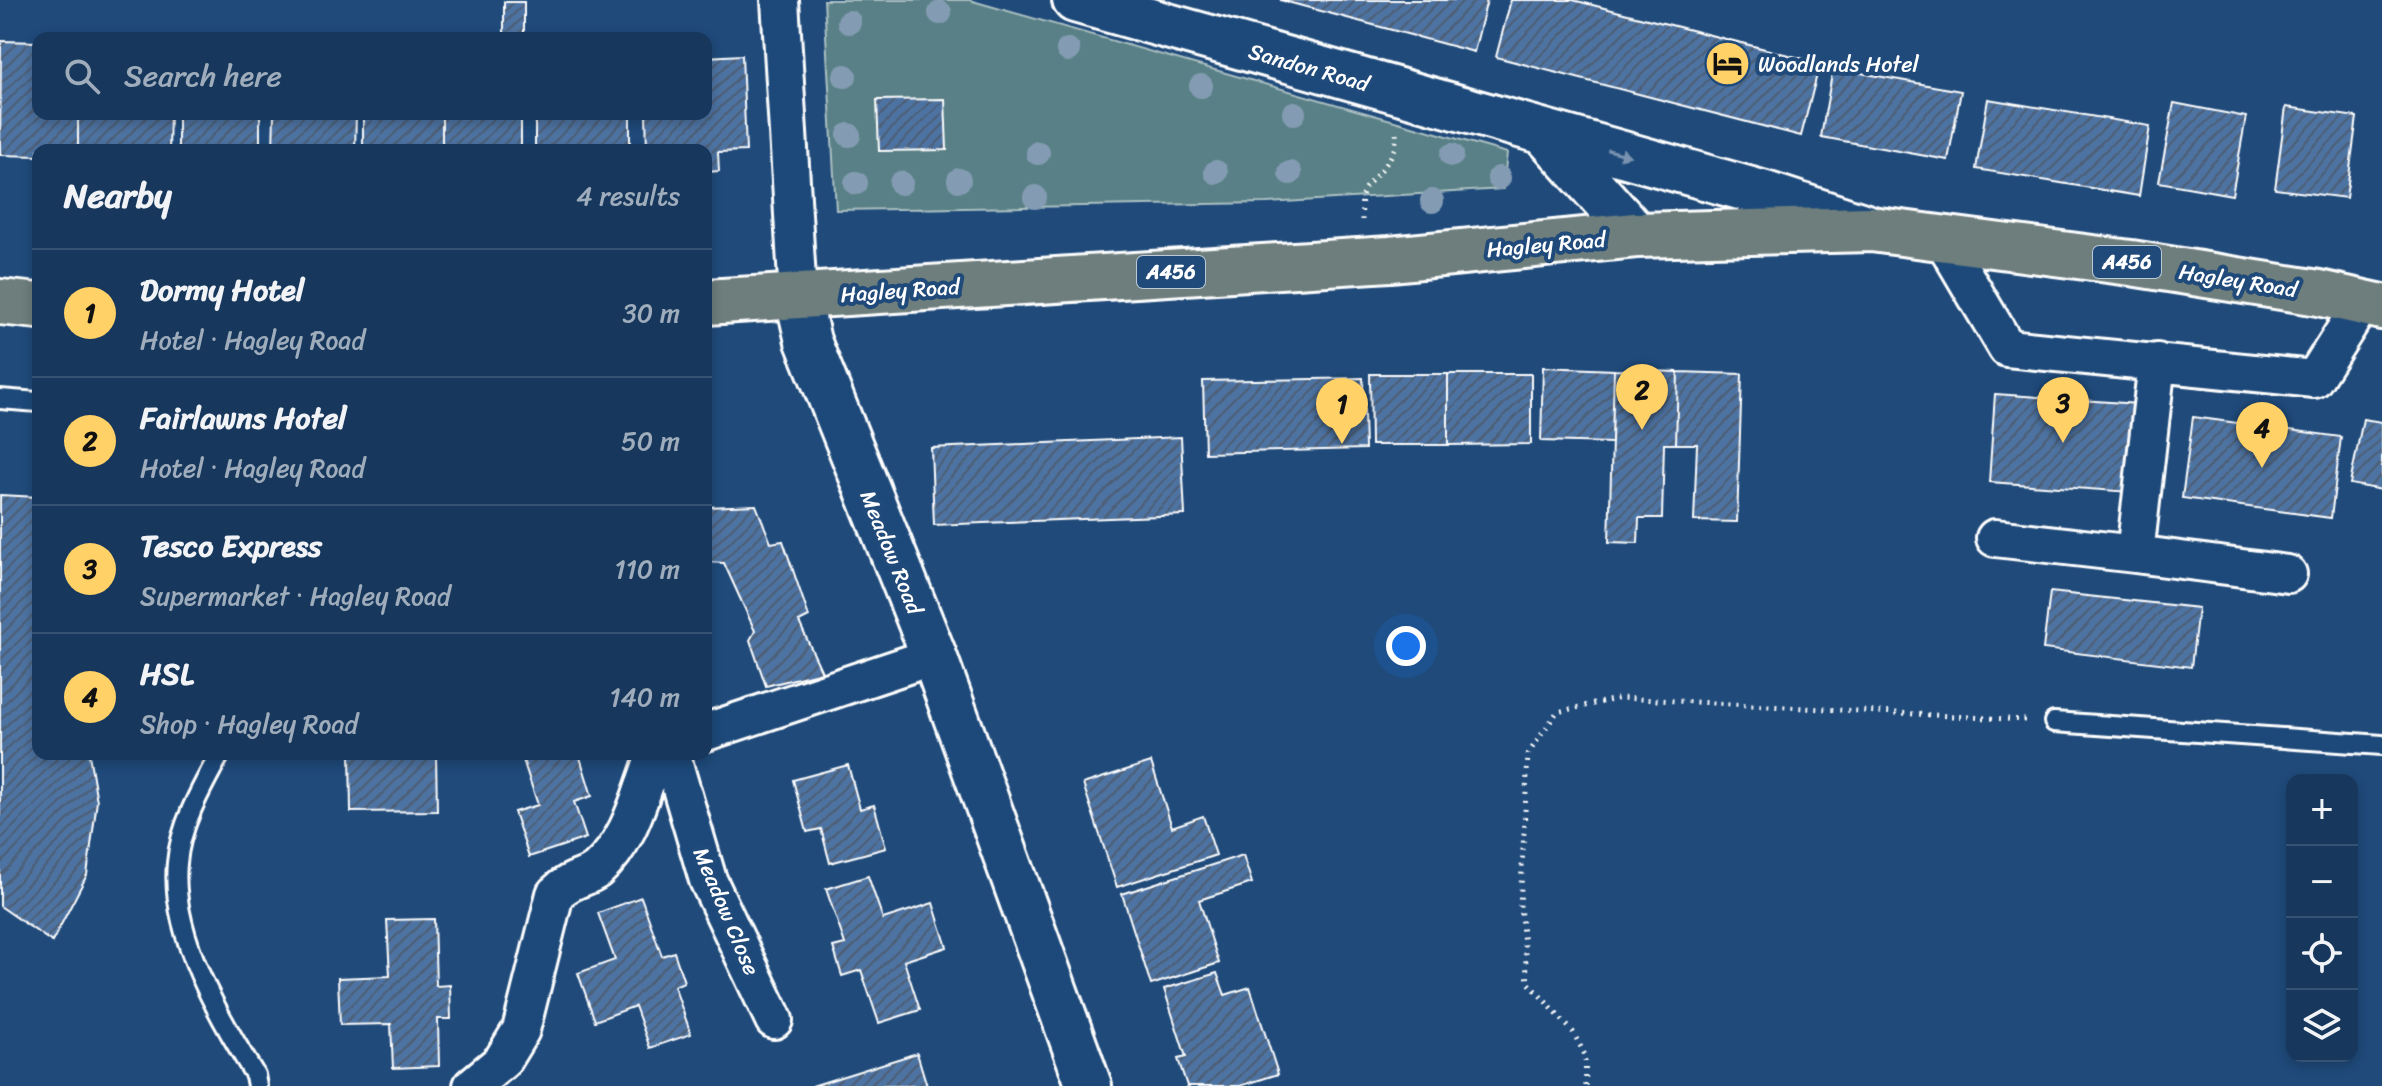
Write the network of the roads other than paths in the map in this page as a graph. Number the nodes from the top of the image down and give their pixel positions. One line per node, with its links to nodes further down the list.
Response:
1 (780, 0): 7 (street, Meadow Road)
2 (1075, 0): 3 (main road, Sandon Road)
3 (1544, 132): 4 (main road, Sandon Road, one-way to 4); 5 (main road)
4 (1871, 229): 5 (highway, Hagley Road / A456); 6 (highway, Hagley Road / A456)
5 (1636, 235): 7 (highway, Hagley Road / A456)
6 (1941, 236): 11 (highway, Hagley Road / A456); 12 (street)
7 (798, 297): 9 (highway, Hagley Road / A456); 18 (main road, Meadow Road)
8 (0, 302): 10 (highway)
9 (712, 302)
10 (32, 305)
11 (2373, 305): 12 (street)
12 (2157, 362): 16 (street)
13 (0, 399): 14 (lane)
14 (32, 402)
15 (1995, 538): 16 (street)
16 (2135, 554): 17 (street)
17 (2288, 574)
18 (934, 656): 20 (street); 28 (main road, Meadow Road)
19 (2054, 722): 21 (lane)
20 (712, 730)
21 (2382, 745)
22 (217, 760): 26 (lane)
23 (656, 760): 27 (street, Meadow Close)
24 (660, 760): 25 (street, Meadow Close)
25 (774, 1020)
26 (257, 1086)
27 (472, 1086)
28 (1089, 1086)

